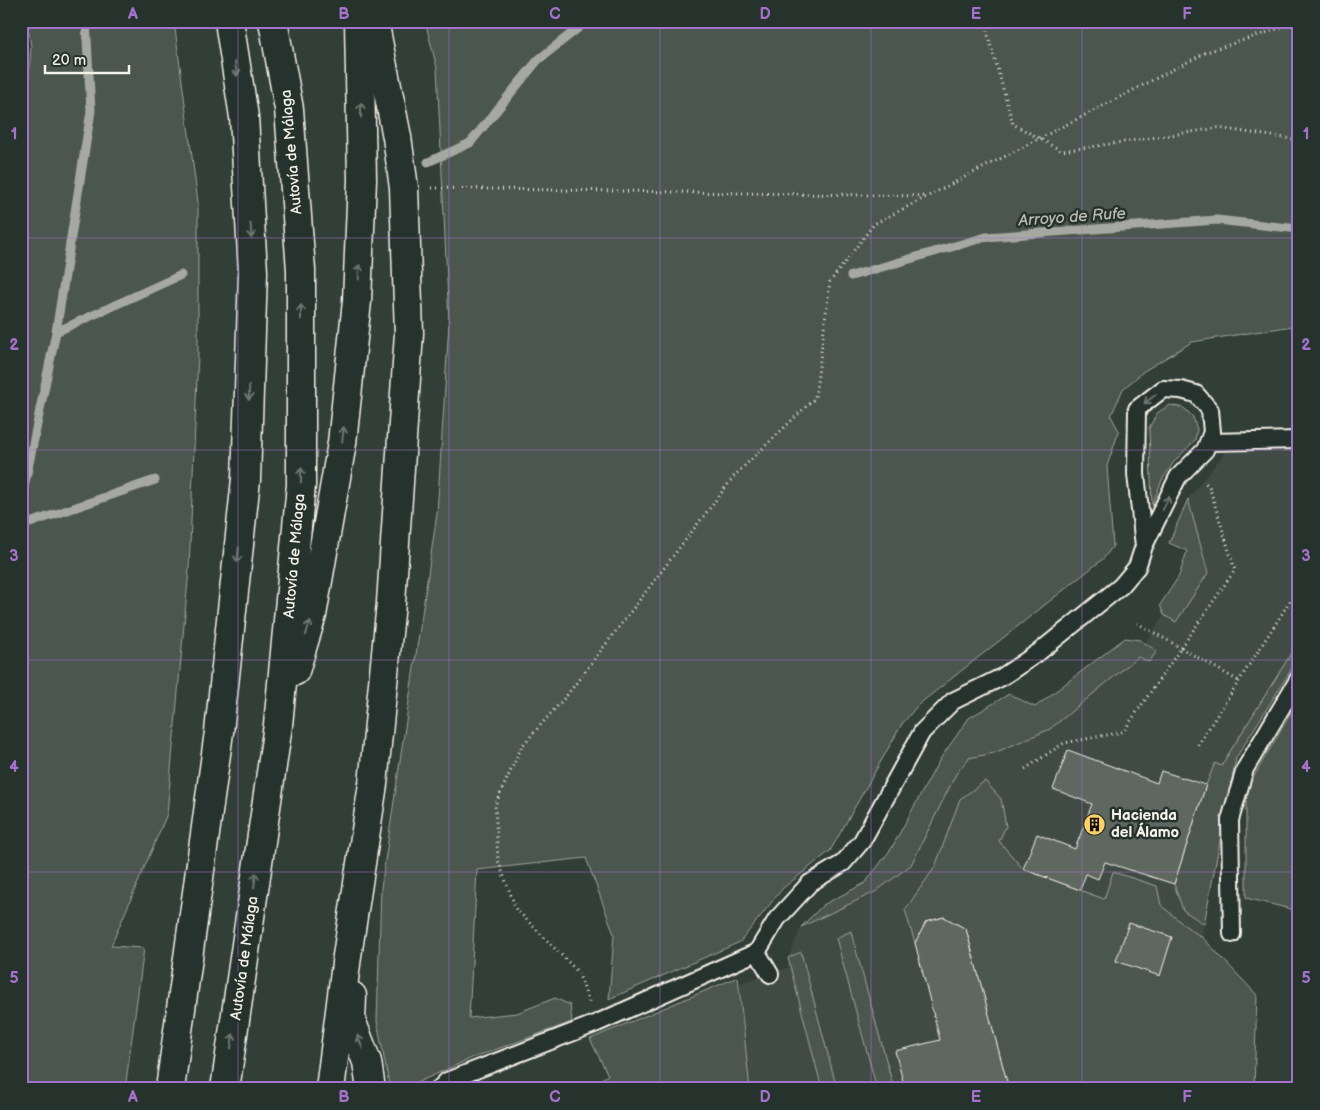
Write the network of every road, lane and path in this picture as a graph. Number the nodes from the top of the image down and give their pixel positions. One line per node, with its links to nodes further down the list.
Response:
1 (229, 21): 28 (main road, one-way to 28)
2 (274, 21): 20 (main road, Autovía de Málaga, one-way to 2)
3 (359, 21): 20 (main road, one-way to 3)
4 (374, 21): 9 (main road)
5 (984, 21): 7 (path)
6 (1299, 22): 7 (path)
7 (1039, 138): 8 (path); 10 (path)
8 (1299, 140)
9 (404, 188): 10 (path); 24 (main road)
10 (927, 196): 27 (path)
11 (1299, 440): 12 (lane)
12 (1210, 442): 14 (lane, one-way to 12); 14 (lane, one-way to 14)
13 (1198, 477): 17 (path)
14 (1144, 546): 25 (lane)
15 (1294, 595): 19 (path)
16 (1137, 623): 17 (path)
17 (1181, 648): 19 (path); 22 (path)
18 (1299, 678): 23 (lane)
19 (1239, 681): 21 (path)
20 (278, 724): 29 (main road, Autovía de Málaga, one-way to 20)
21 (1198, 746)
22 (1025, 769)
23 (1232, 934)
24 (349, 946): 30 (main road); 31 (main road, one-way to 24)
25 (757, 952): 26 (lane); 27 (lane)
26 (770, 974)
27 (597, 1023): 32 (lane)
28 (170, 1089)
29 (225, 1089)
30 (330, 1089)
31 (372, 1089)
32 (440, 1089)

